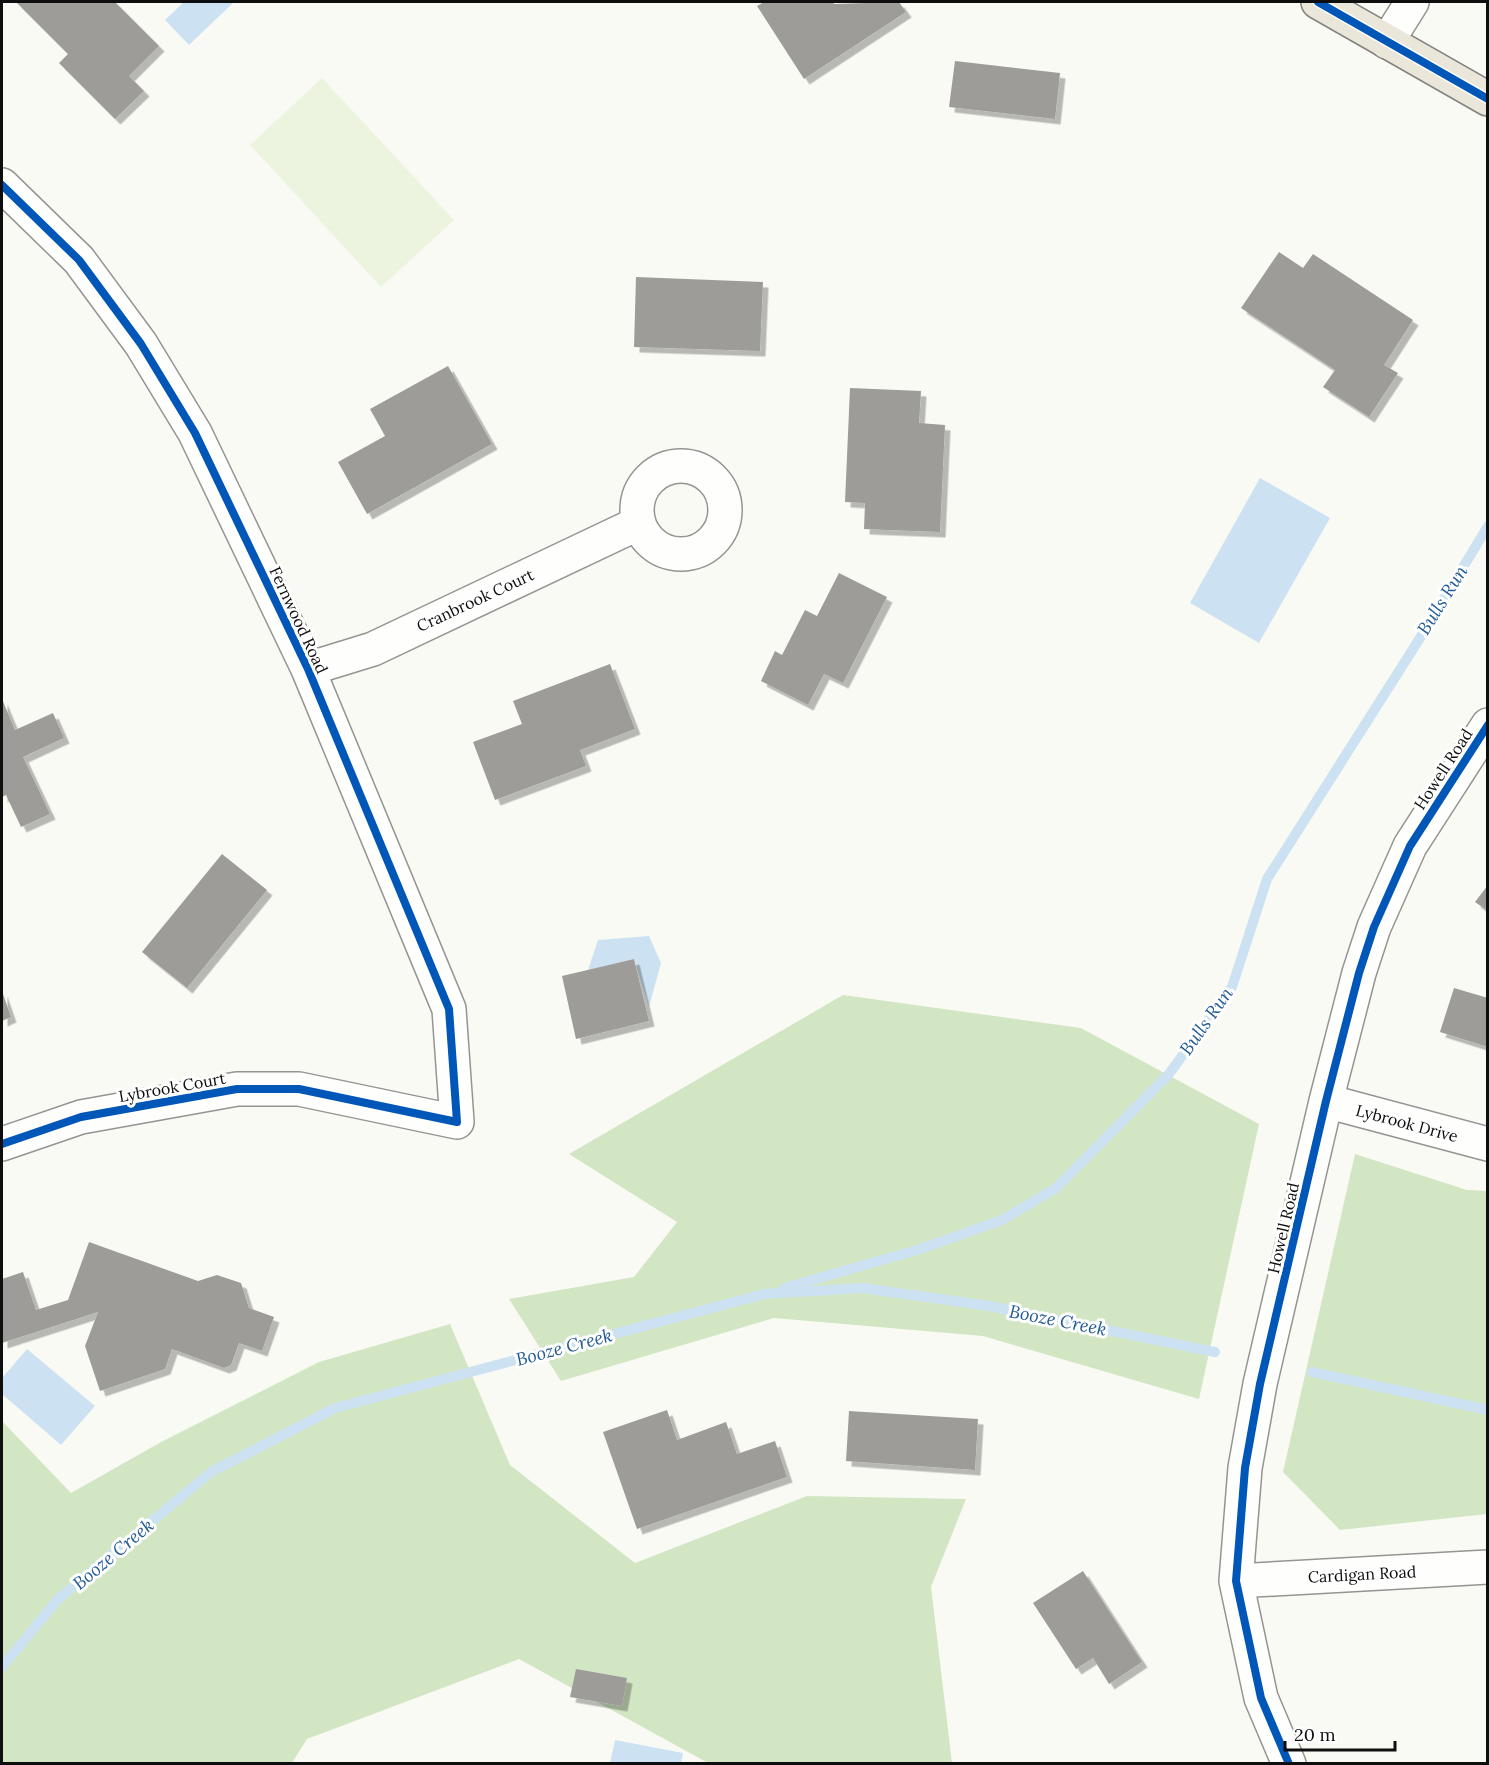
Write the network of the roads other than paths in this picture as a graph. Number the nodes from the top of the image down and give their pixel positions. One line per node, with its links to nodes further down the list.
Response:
1 (1318, 2): 3 (main road)
2 (1412, 2): 3 (street)
3 (1387, 42): 4 (main road)
4 (1488, 99)
5 (2, 185): 7 (street, Fernwood Road)
6 (639, 523): 7 (street, Cranbrook Court)
7 (308, 669): 10 (street, Fernwood Road)
8 (1488, 725): 9 (street, Howell Road)
9 (1326, 1101): 12 (street, Lybrook Drive); 14 (street, Howell Road)
10 (457, 1122): 11 (street, Lybrook Court)
11 (2, 1144)
12 (1488, 1144)
13 (1488, 1567): 14 (street, Cardigan Road)
14 (1236, 1581): 15 (street, Howell Road)
15 (1289, 1764)

